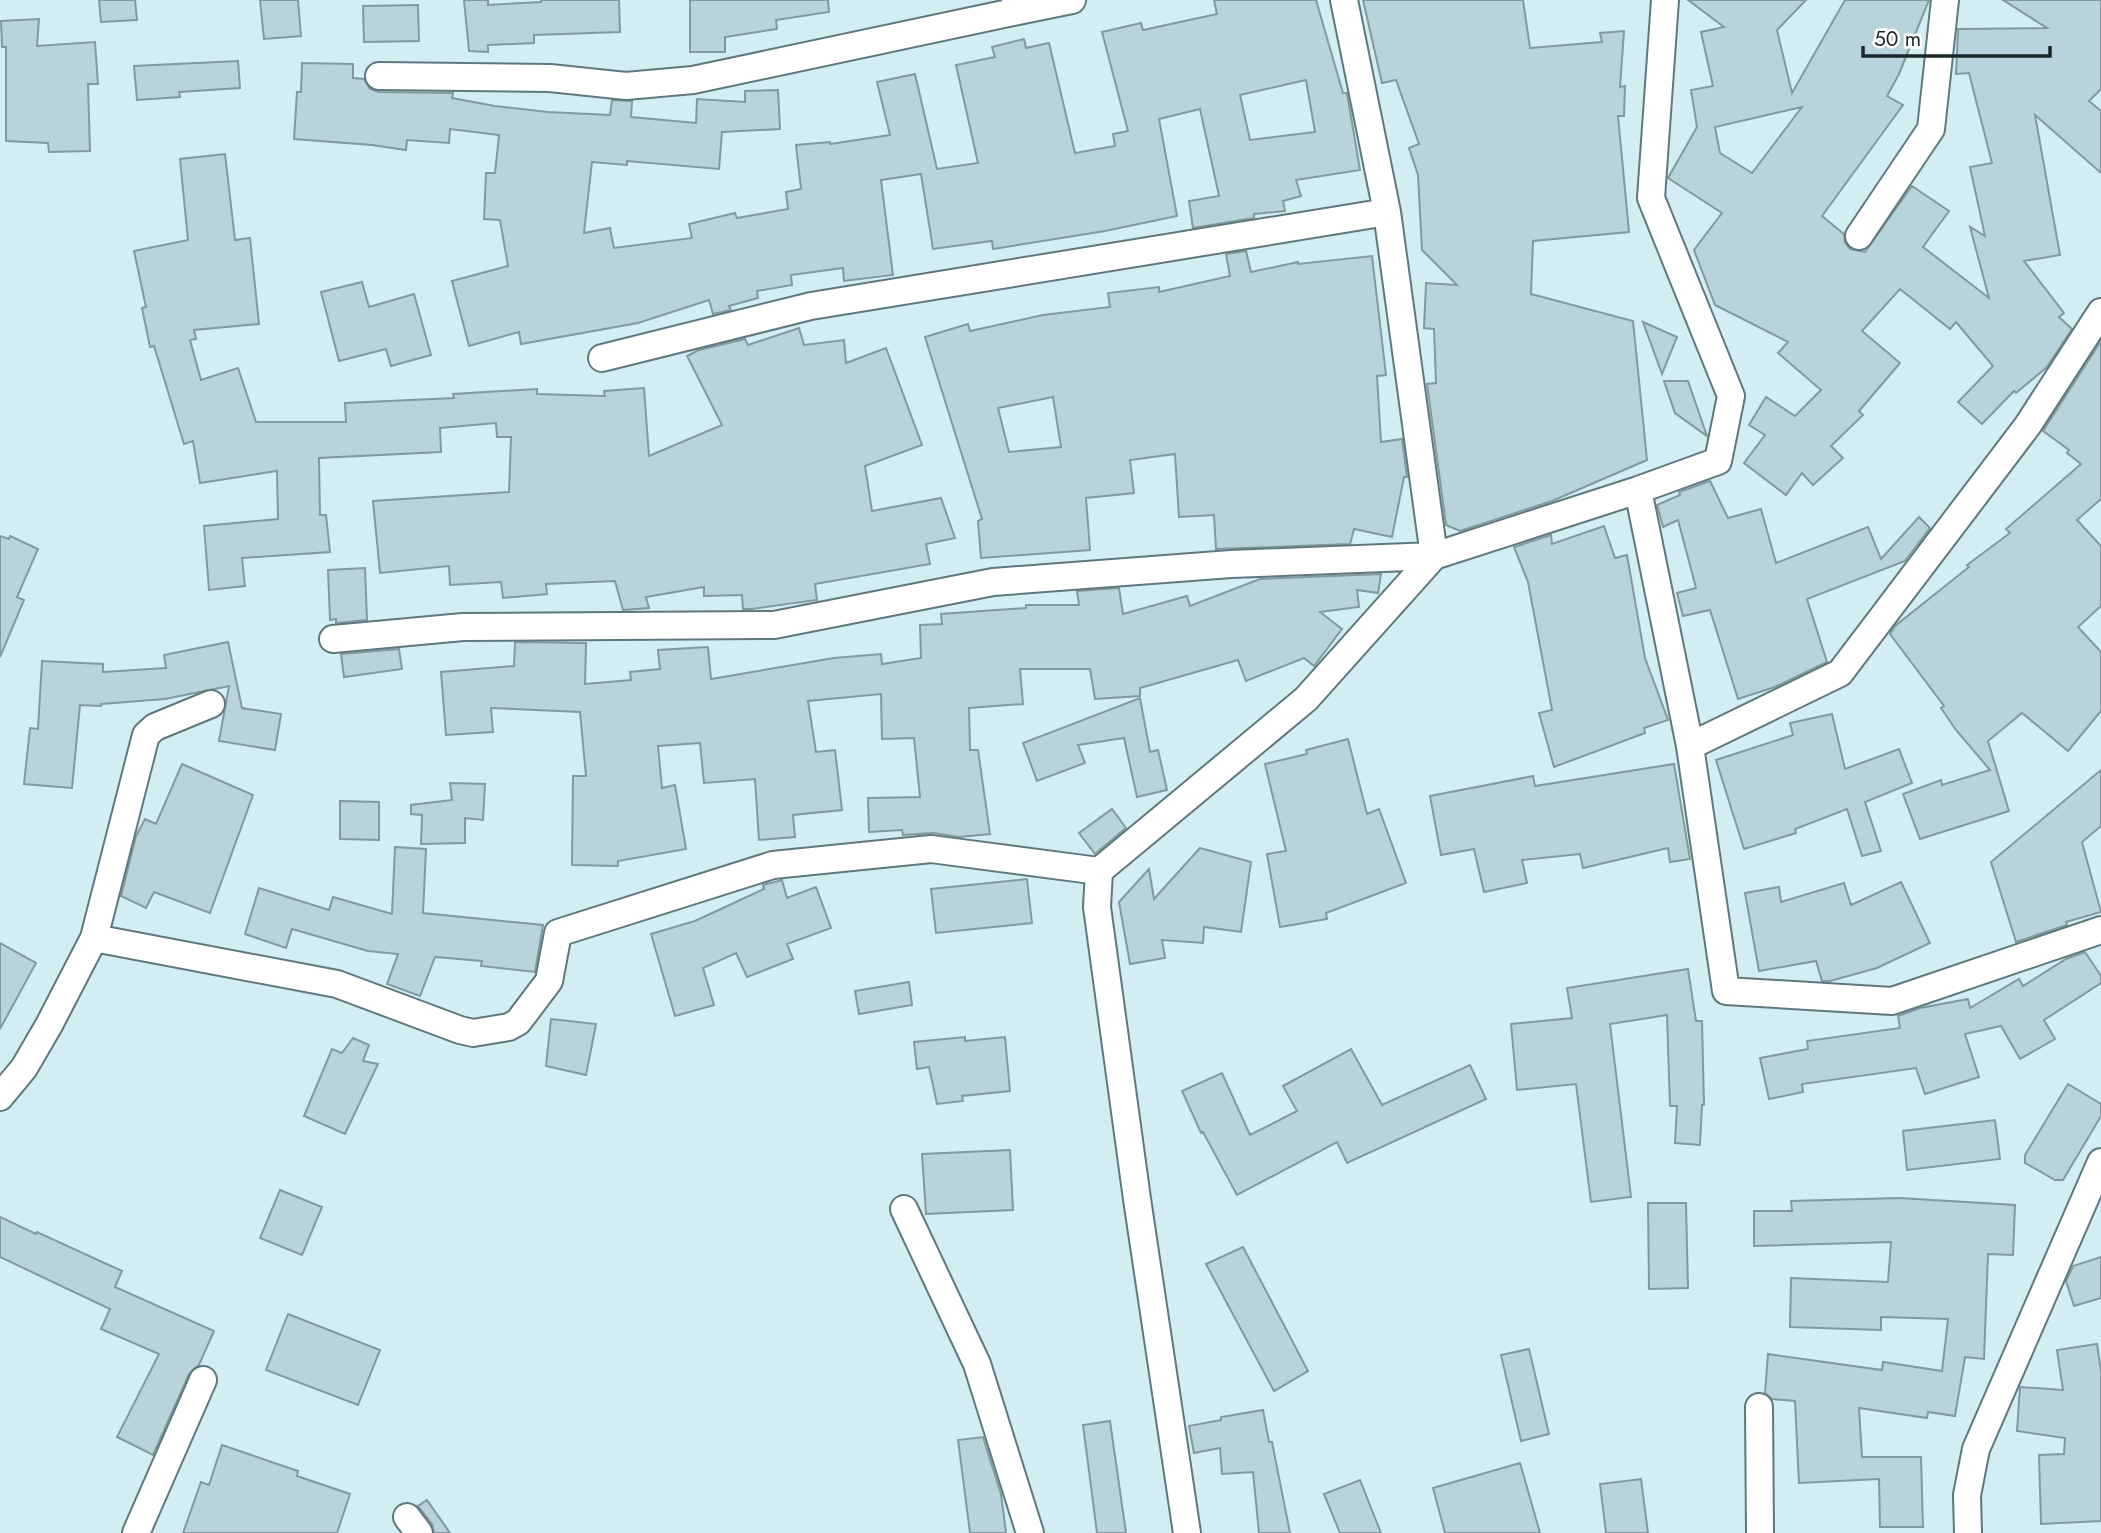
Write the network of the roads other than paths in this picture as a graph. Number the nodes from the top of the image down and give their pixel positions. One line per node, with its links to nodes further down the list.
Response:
1 (1072, 0): 5 (street)
2 (1344, 0): 7 (street)
3 (1665, 0): 11 (street)
4 (1945, 0): 8 (street)
5 (1017, 5): 6 (street)
6 (379, 76)
7 (1387, 212): 10 (street); 12 (street)
8 (1859, 236)
9 (2101, 312): 15 (street)
10 (602, 358)
11 (1639, 490): 12 (street); 15 (street)
12 (1434, 555): 13 (street); 16 (street)
13 (332, 639)
14 (211, 704): 18 (street)
15 (1690, 746): 17 (street)
16 (1099, 871): 18 (street); 26 (street)
17 (2101, 930)
18 (94, 938): 19 (street)
19 (0, 1097)
20 (2101, 1162): 28 (street)
21 (904, 1209): 25 (street)
22 (204, 1380): 24 (street)
23 (1759, 1407): 27 (street)
24 (136, 1533)
25 (1030, 1533)
26 (1187, 1533)
27 (1760, 1533)
28 (1969, 1533)

